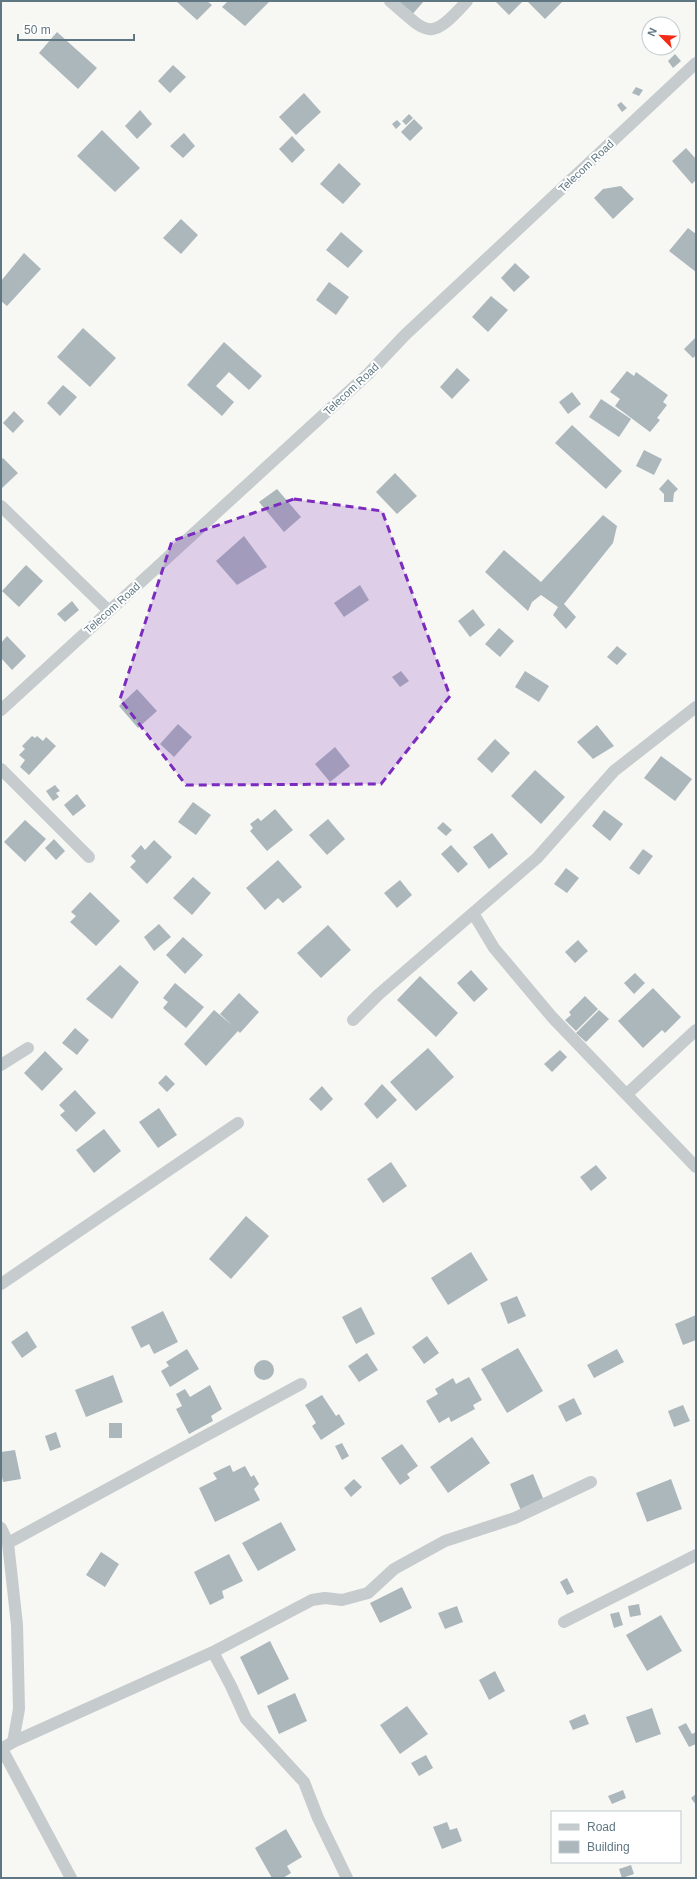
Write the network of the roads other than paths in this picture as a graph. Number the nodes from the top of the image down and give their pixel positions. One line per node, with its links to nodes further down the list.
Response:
1 (390, 1): 2 (street)
2 (467, 1)
3 (696, 63): 5 (street, Telecom Road)
4 (1, 506): 5 (street)
5 (109, 611): 7 (street, Telecom Road)
6 (696, 707): 10 (street)
7 (1, 710)
8 (1, 769): 9 (street)
9 (89, 857)
10 (473, 913): 11 (street); 15 (street)
11 (353, 1020)
12 (696, 1030): 15 (street)
13 (28, 1048): 14 (street)
14 (1, 1065)
15 (626, 1094): 17 (street)
16 (238, 1123): 18 (street)
17 (696, 1166)
18 (1, 1284)
19 (301, 1384): 22 (street)
20 (591, 1482): 25 (street)
21 (1, 1528): 22 (street)
22 (8, 1543): 26 (street)
23 (696, 1555): 24 (street)
24 (564, 1622)
25 (213, 1652): 26 (street); 29 (street)
26 (13, 1742): 27 (street)
27 (1, 1749): 28 (street)
28 (71, 1878)
29 (347, 1878)

